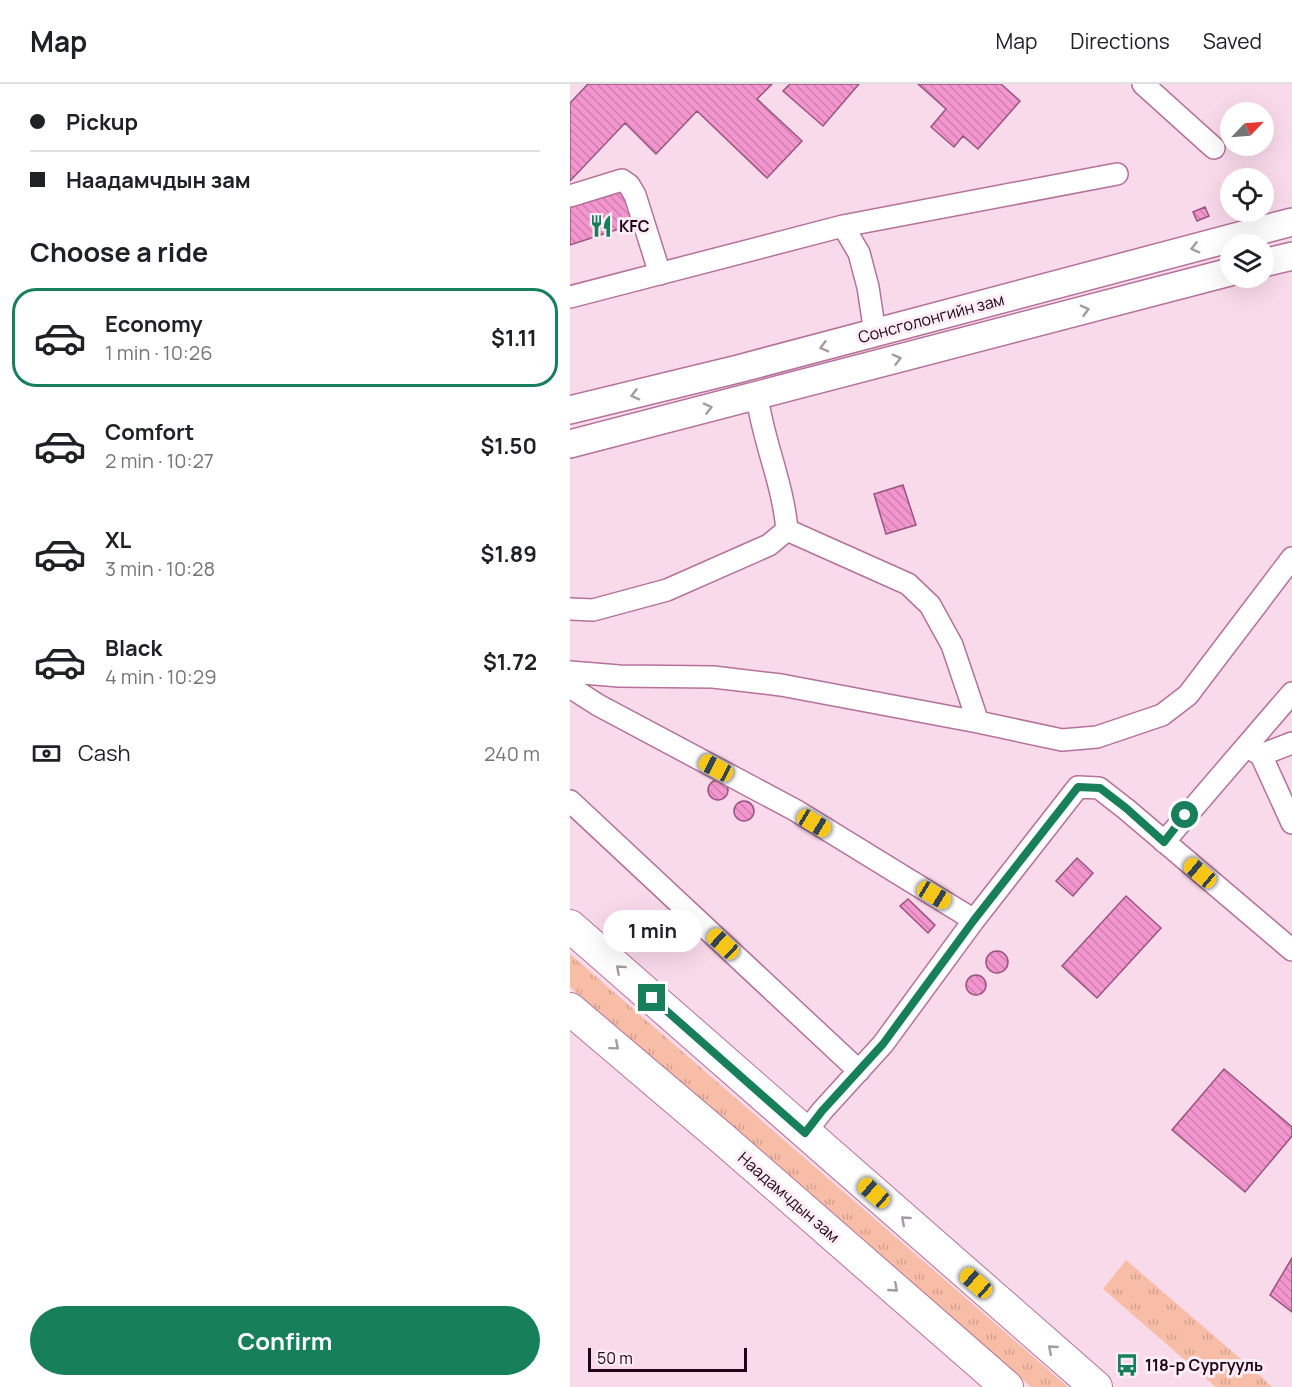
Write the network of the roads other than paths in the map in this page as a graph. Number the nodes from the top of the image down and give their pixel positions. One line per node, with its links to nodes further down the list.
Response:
1 (1143, 84): 2 (street)
2 (1214, 147)
3 (1117, 174): 6 (street)
4 (570, 196): 9 (street)
5 (1292, 222): 12 (main road, Сонсголонгийн зам, one-way to 12)
6 (843, 226): 9 (street); 12 (street)
7 (1292, 256): 8 (main road)
8 (1274, 260)
9 (660, 274): 11 (street)
10 (1220, 275): 13 (main road, Сонсголонгийн зам, one-way to 10)
11 (570, 297)
12 (875, 333): 14 (main road, Сонсголонгийн зам, one-way to 14)
13 (757, 396): 15 (main road, Сонсголонгийн зам, one-way to 13); 16 (street)
14 (570, 410)
15 (570, 444)
16 (787, 530): 18 (street); 22 (street)
17 (1292, 558): 22 (street)
18 (570, 609)
19 (570, 672): 22 (street)
20 (570, 687): 28 (street)
21 (1292, 693): 24 (street)
22 (978, 722)
23 (1292, 743): 24 (street)
24 (1254, 751): 26 (street); 27 (street)
25 (570, 801): 32 (street)
26 (1292, 824)
27 (1164, 842): 28 (street); 30 (street)
28 (974, 920): 32 (street)
29 (570, 926): 33 (highway, one-way to 29)
30 (1292, 950)
31 (570, 1009): 34 (highway, Наадамчдын зам, one-way to 34)
32 (858, 1071): 33 (street)
33 (805, 1133): 35 (highway, one-way to 33)
34 (1007, 1387)
35 (1096, 1387)

